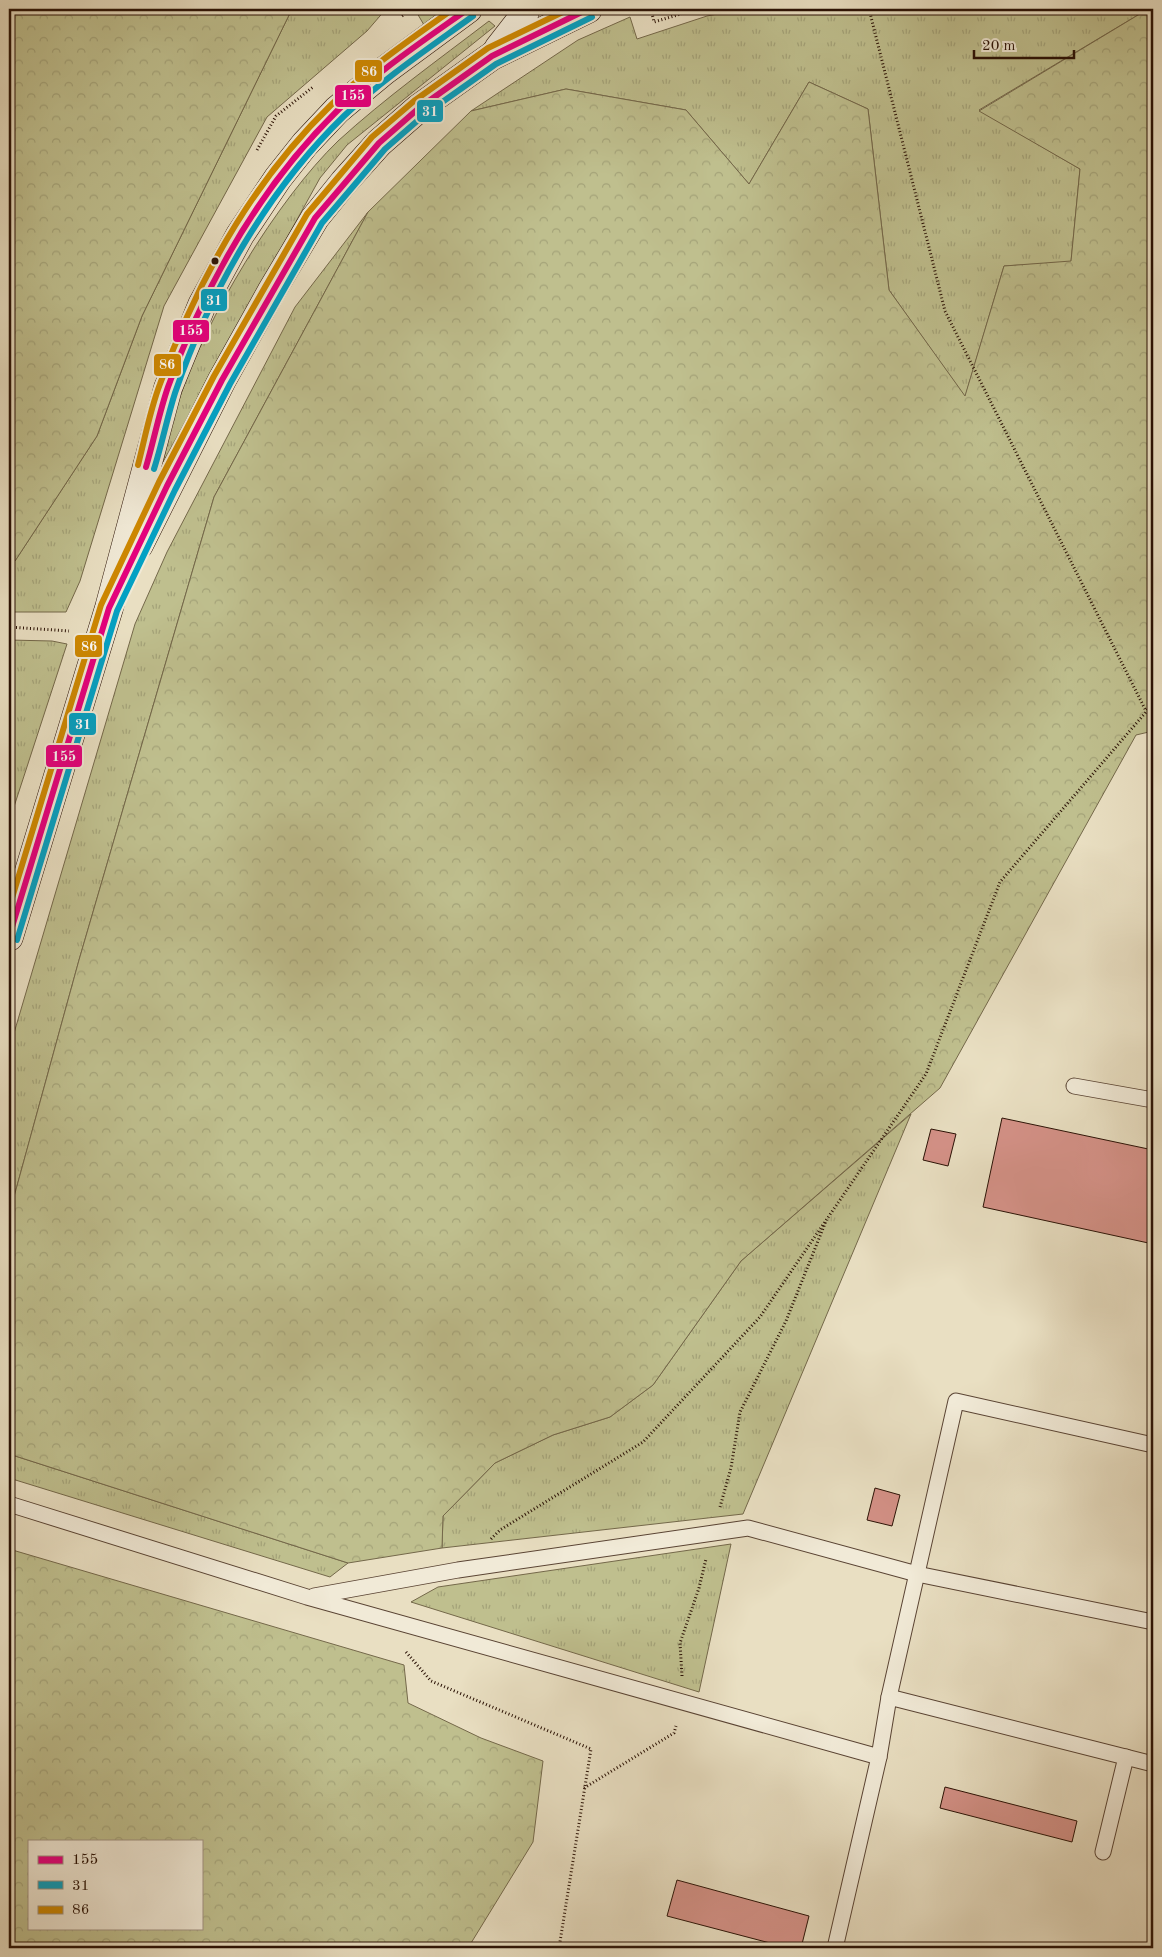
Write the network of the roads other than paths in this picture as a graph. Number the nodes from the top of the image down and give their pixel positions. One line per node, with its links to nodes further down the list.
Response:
1 (526, 9): 4 (main road)
2 (588, 9): 4 (main road)
3 (457, 14): 5 (main road)
4 (492, 56): 5 (main road)
5 (109, 608): 6 (main road)
6 (9, 937)
7 (1074, 1086): 8 (lane)
8 (1153, 1100)
9 (1153, 1445): 11 (lane)
10 (9, 1504): 12 (lane)
11 (917, 1574): 12 (lane); 13 (lane); 14 (lane)
12 (308, 1597): 15 (lane)
13 (1153, 1622)
14 (889, 1697): 15 (lane); 16 (lane)
15 (879, 1757): 19 (lane)
16 (1126, 1757): 17 (lane); 18 (lane)
17 (1153, 1764)
18 (1103, 1852)
19 (835, 1948)

